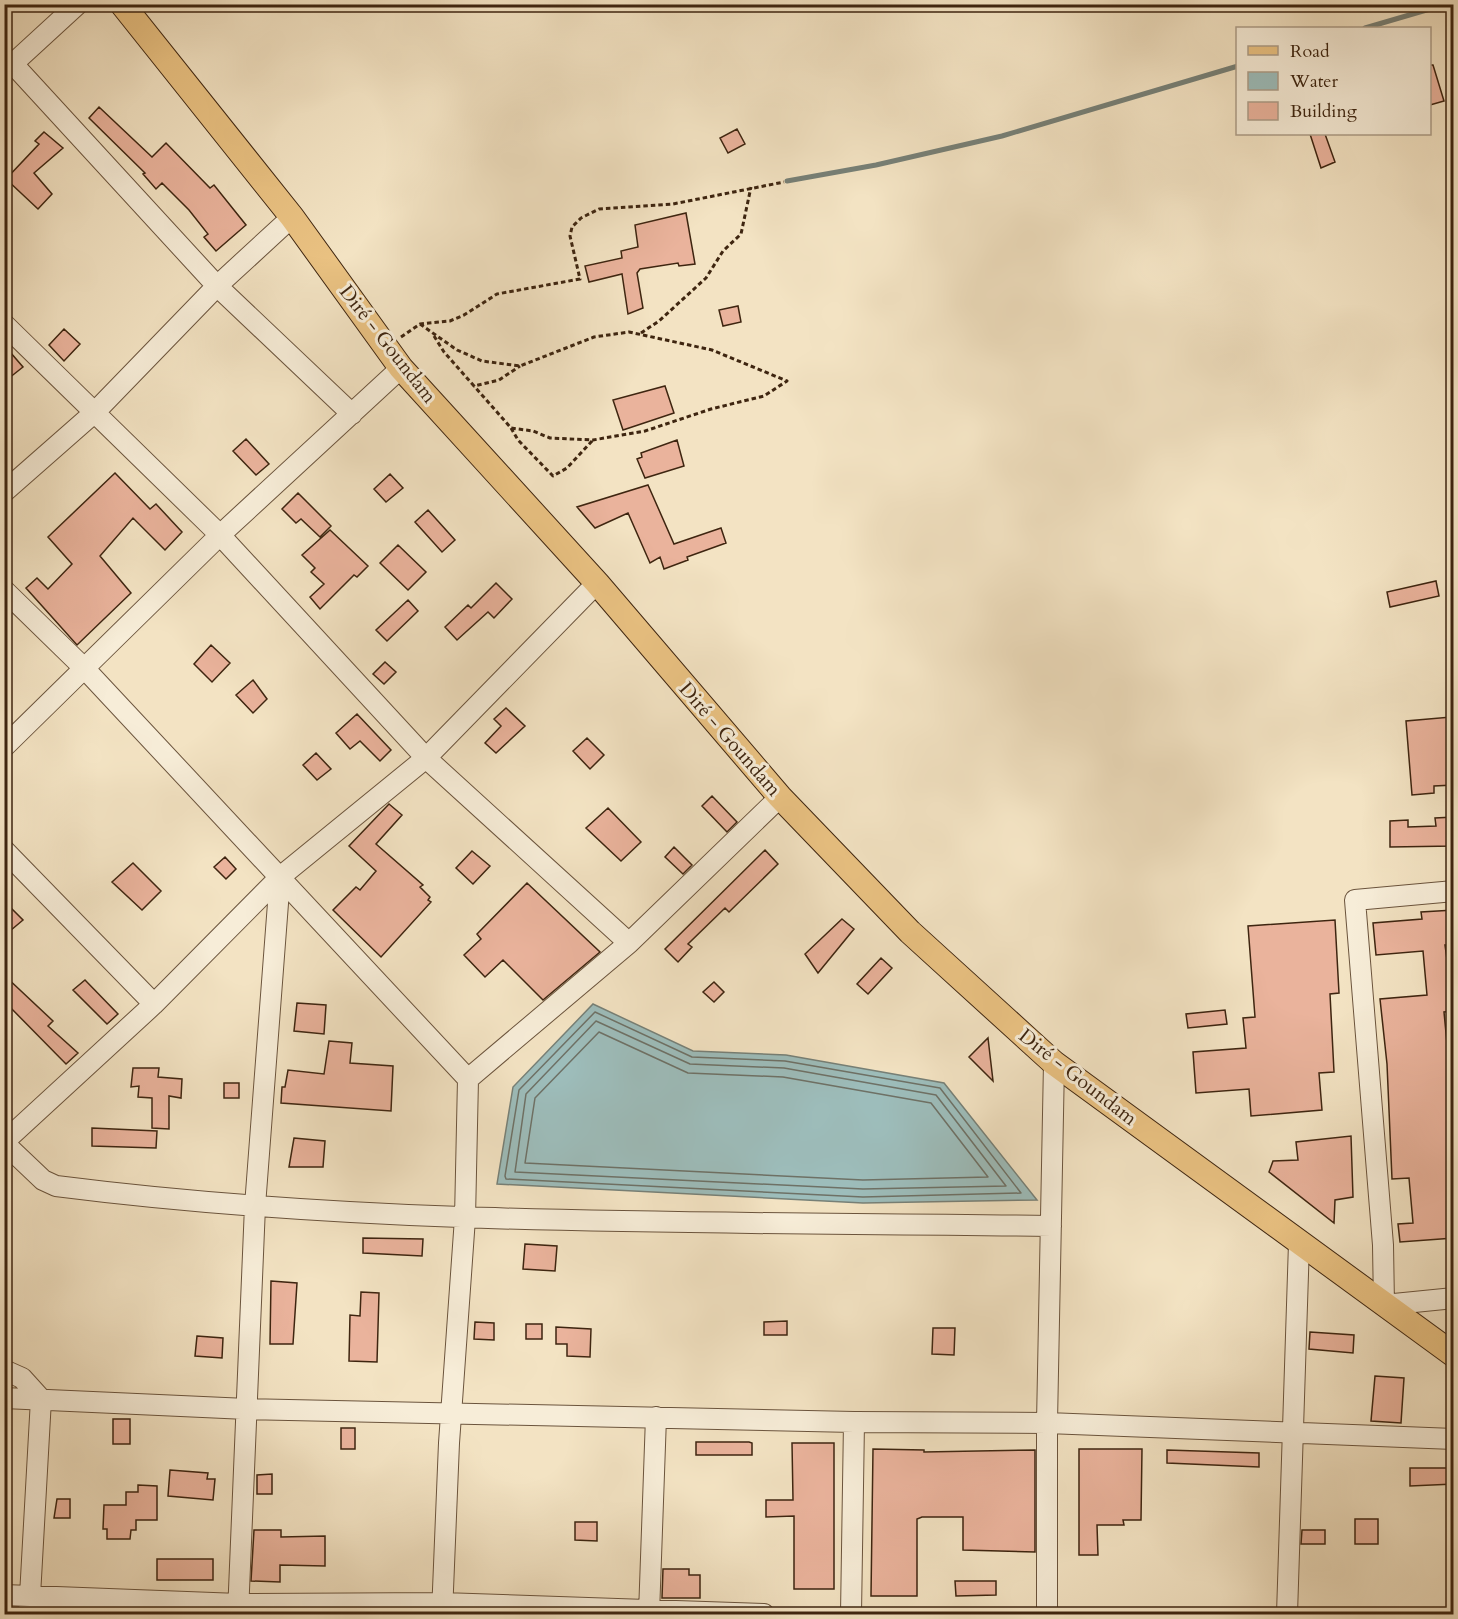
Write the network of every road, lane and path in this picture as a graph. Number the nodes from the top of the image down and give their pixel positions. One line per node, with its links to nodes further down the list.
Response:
1 (78, 4): 3 (street)
2 (122, 4): 6 (main road, Diré - Goundam)
3 (9, 68): 7 (street)
4 (784, 182): 5 (path)
5 (751, 187): 9 (path); 10 (path)
6 (292, 217): 7 (street); 12 (main road, Diré - Goundam)
7 (217, 286): 16 (street); 17 (street)
8 (4, 324): 16 (street)
9 (420, 324): 11 (path); 12 (path)
10 (640, 333): 13 (path); 19 (path)
11 (434, 336): 13 (path); 15 (path)
12 (387, 347): 14 (main road, Diré - Goundam)
13 (520, 366): 15 (path)
14 (401, 368): 17 (street); 22 (main road, Diré - Goundam)
15 (474, 386): 18 (path)
16 (95, 412): 20 (street); 21 (street)
17 (352, 414): 21 (street)
18 (511, 428): 19 (path); 19 (path)
19 (593, 440)
20 (4, 492)
21 (220, 535): 24 (street); 26 (street)
22 (597, 583): 26 (street); 27 (main road, Diré - Goundam)
23 (4, 590): 24 (street)
24 (85, 669): 25 (street); 29 (street)
25 (4, 747)
26 (426, 758): 29 (street); 31 (street)
27 (780, 798): 31 (street); 33 (main road, Diré - Goundam)
28 (4, 850): 32 (street)
29 (280, 878): 32 (street); 34 (street); 36 (street)
30 (1454, 891): 41 (street)
31 (629, 943): 34 (street)
32 (154, 1004): 35 (street)
33 (1054, 1063): 38 (street); 39 (main road, Diré - Goundam)
34 (468, 1079): 37 (street)
35 (4, 1142): 36 (street)
36 (255, 1206): 37 (street); 46 (street)
37 (465, 1218): 38 (street); 47 (street)
38 (1051, 1226): 50 (street)
39 (1299, 1243): 41 (main road, Diré - Goundam); 51 (street)
40 (1454, 1298): 41 (street)
41 (1384, 1305): 42 (main road, Diré - Goundam)
42 (1454, 1355)
43 (4, 1370): 45 (street)
44 (4, 1398): 45 (street)
45 (41, 1399): 46 (street); 54 (street)
46 (247, 1409): 47 (street); 55 (street)
47 (451, 1412): 48 (street); 56 (street)
48 (656, 1417): 49 (street); 57 (street)
49 (854, 1422): 50 (street); 59 (street)
50 (1047, 1423): 51 (street); 60 (street)
51 (1293, 1435): 52 (street); 61 (street)
52 (1454, 1439)
53 (4, 1595): 54 (street)
54 (29, 1605): 55 (street)
55 (238, 1609): 56 (street)
56 (442, 1609): 57 (street)
57 (649, 1613): 58 (street)
58 (764, 1614)
59 (851, 1614)
60 (1047, 1614)
61 (1287, 1614)

